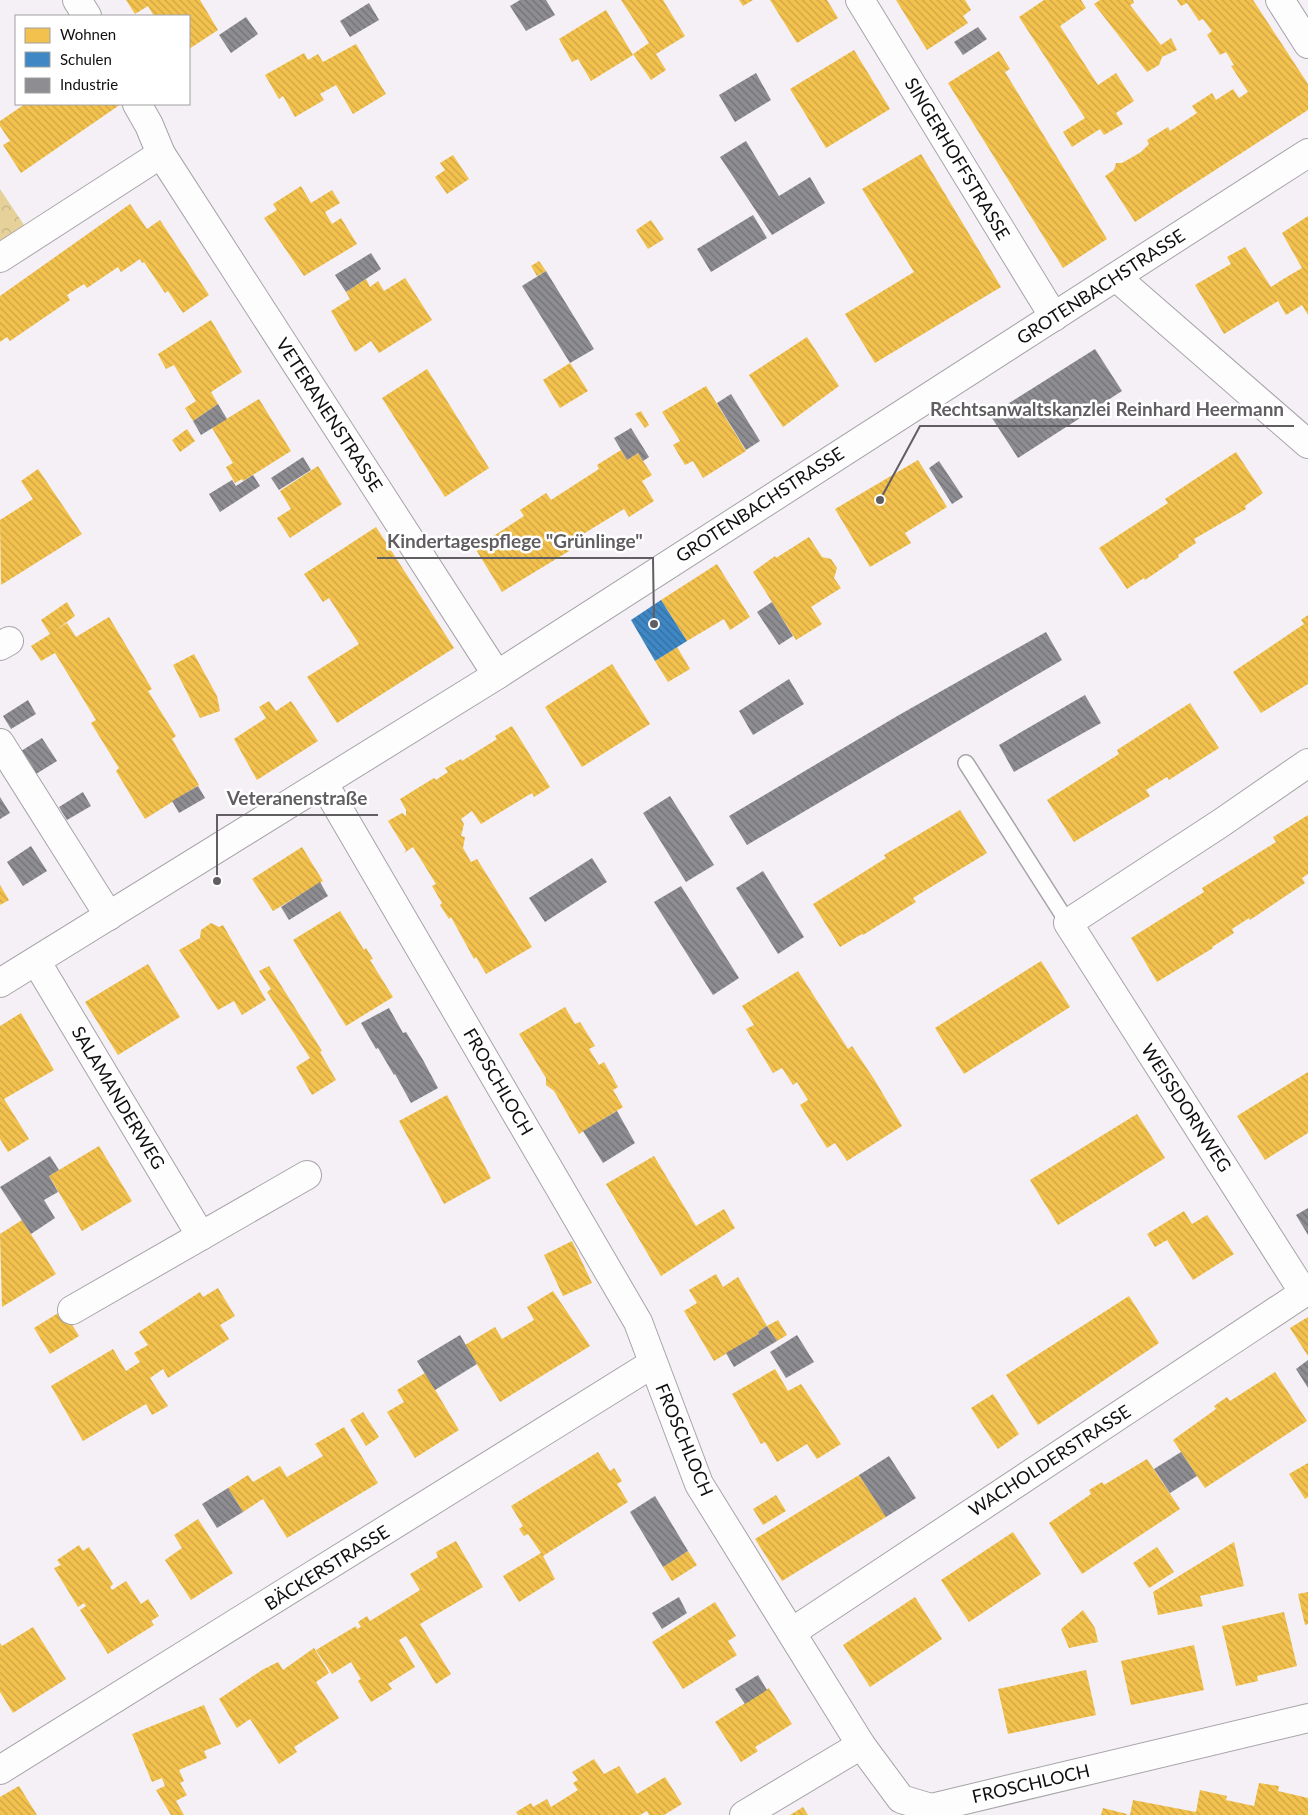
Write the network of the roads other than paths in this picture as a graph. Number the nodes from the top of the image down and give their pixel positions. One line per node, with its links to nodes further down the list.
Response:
1 (77, 0): 4 (street)
2 (860, 0): 11 (street, SINGERHOFFSTRASSE)
3 (1280, 0): 5 (street)
4 (86, 15)
5 (1308, 44)
6 (138, 105): 8 (street, VETERANENSTRASSE)
7 (1308, 153): 10 (street, GROTENBACHSTRASSE)
8 (160, 154): 9 (street); 13 (street, VETERANENSTRASSE)
9 (0, 258)
10 (1116, 277): 11 (street, GROTENBACHSTRASSE); 12 (street)
11 (1054, 317): 13 (street, GROTENBACHSTRASSE)
12 (1308, 444)
13 (497, 675): 17 (street, GROTENBACHSTRASSE)
14 (0, 743): 18 (street)
15 (1308, 762): 19 (street)
16 (966, 763): 19 (lane, WEISSDORNWEG)
17 (324, 784): 18 (street, GROTENBACHSTRASSE); 26 (street, FROSCHLOCH)
18 (108, 916): 20 (street, GROTENBACHSTRASSE)
19 (1068, 923): 24 (street, WEISSDORNWEG)
20 (36, 961): 21 (street, GROTENBACHSTRASSE); 23 (street, SALAMANDERWEG)
21 (0, 983)
22 (307, 1175): 23 (street)
23 (201, 1236): 25 (street)
24 (1306, 1291): 27 (street, WACHOLDERSTRASSE)
25 (72, 1310)
26 (652, 1364): 27 (street, FROSCHLOCH); 30 (street, BÄCKERSTRASSE)
27 (792, 1632): 29 (street, FROSCHLOCH)
28 (1308, 1718): 29 (street, FROSCHLOCH)
29 (861, 1745): 31 (street)
30 (0, 1770)
31 (744, 1815)

